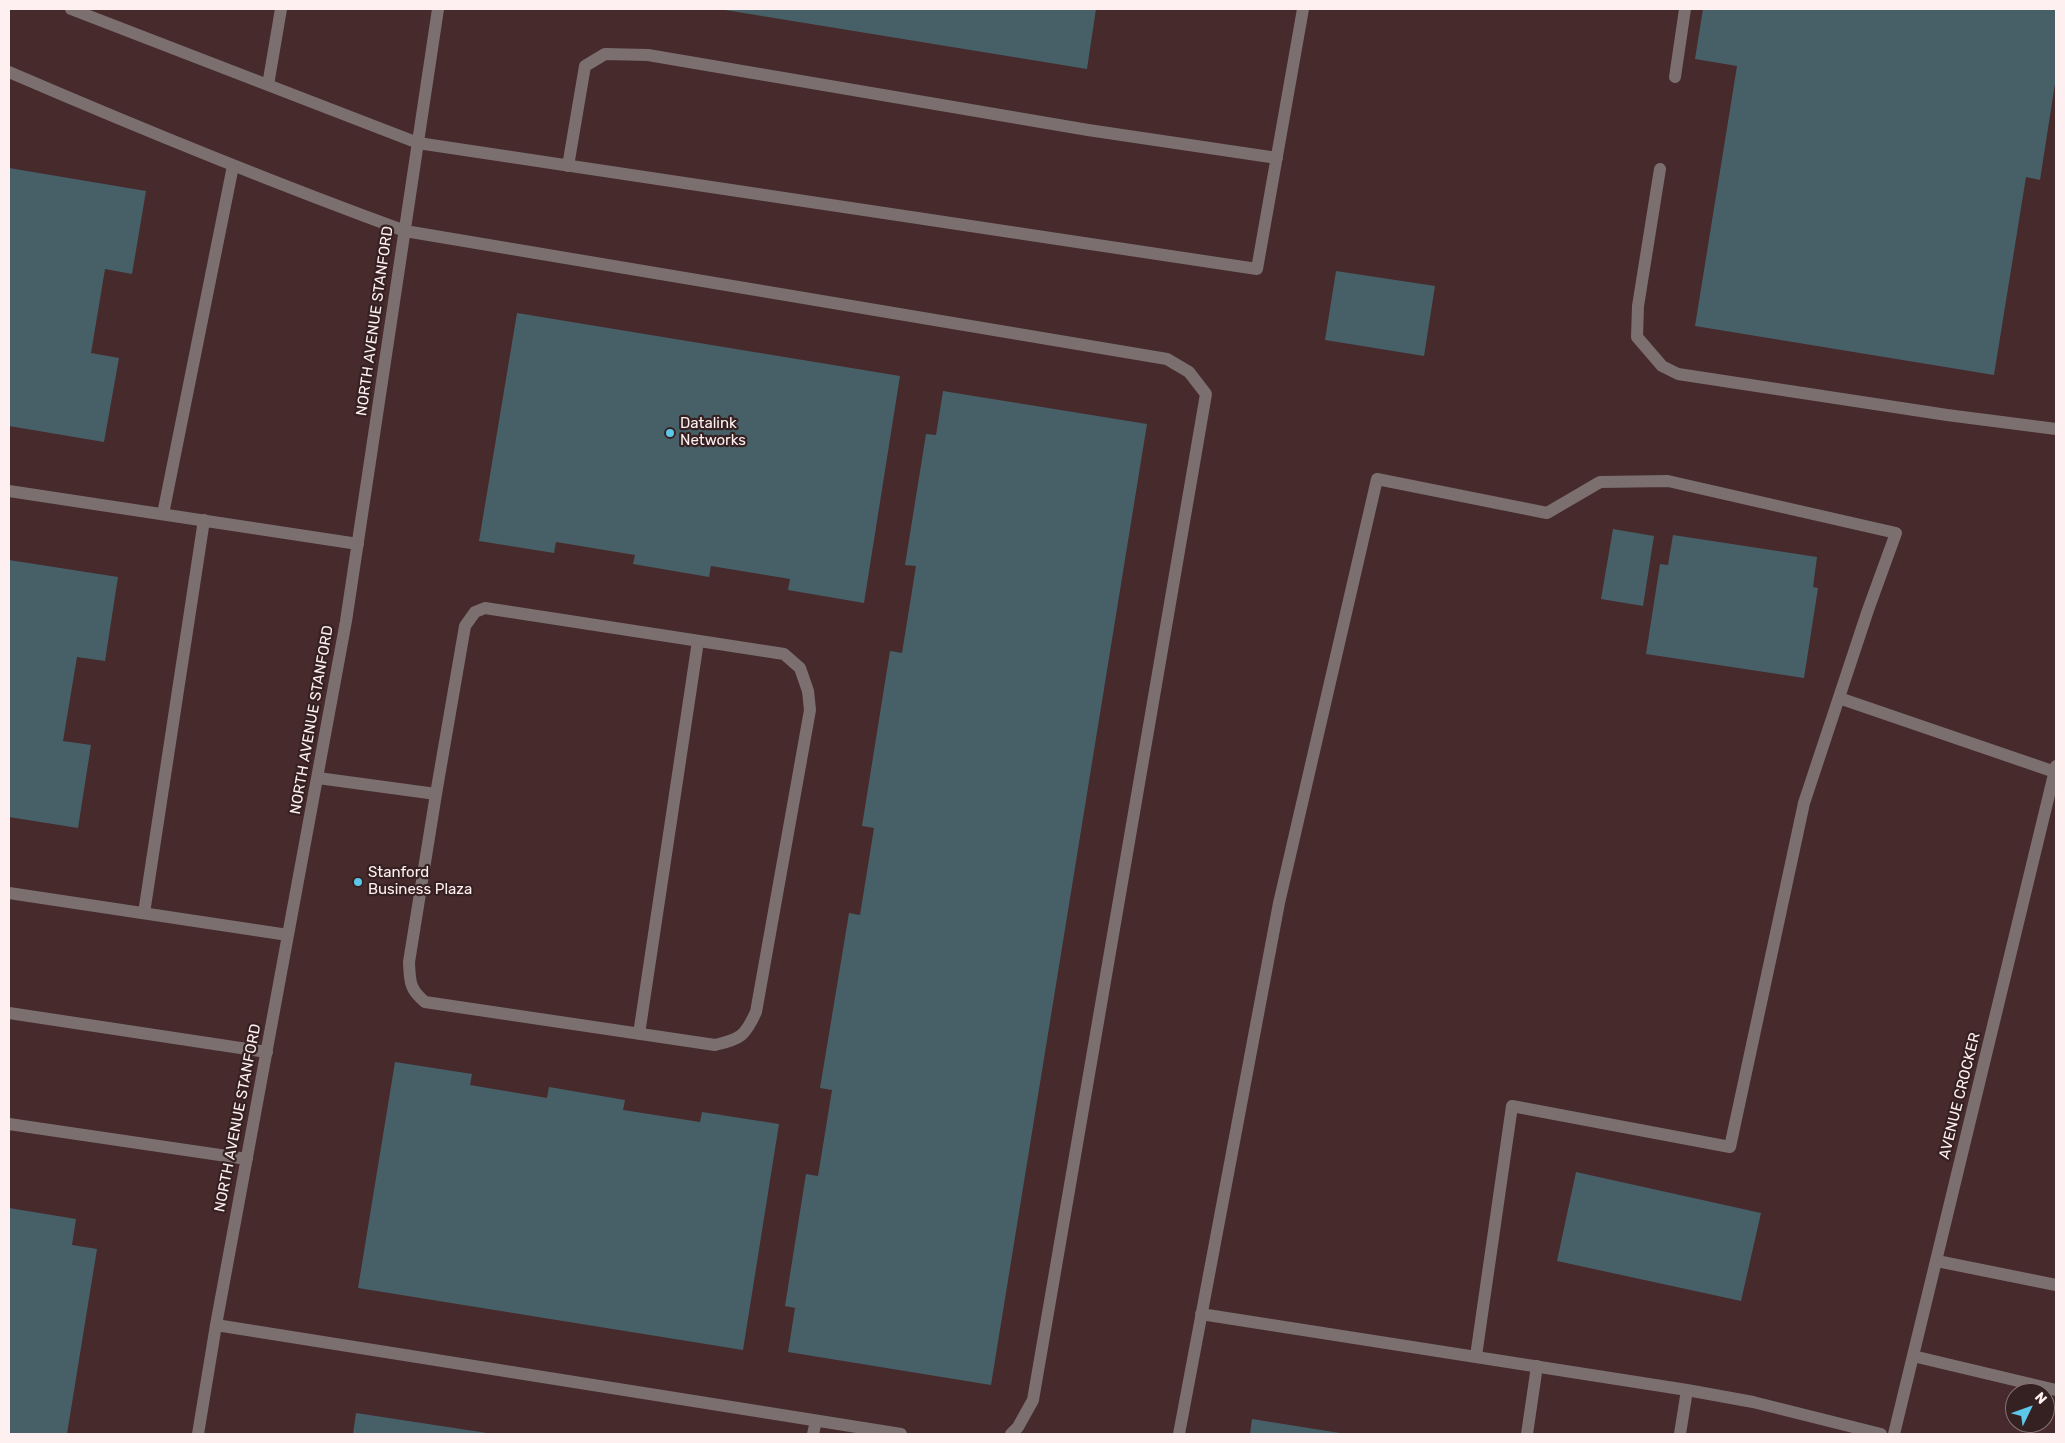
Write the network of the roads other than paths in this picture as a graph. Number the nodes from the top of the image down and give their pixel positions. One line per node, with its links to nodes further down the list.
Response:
1 (71, 9): 8 (street)
2 (281, 9): 8 (street)
3 (438, 9): 9 (street, NORTH AVENUE STANFORD)
4 (1303, 9): 10 (street)
5 (1684, 9): 7 (street)
6 (9, 72): 11 (street)
7 (1675, 77)
8 (268, 85): 9 (street)
9 (418, 143): 12 (street); 14 (street, NORTH AVENUE STANFORD)
10 (1277, 158): 12 (street); 12 (street)
11 (234, 166): 14 (street); 17 (street)
12 (568, 166)
13 (1660, 169): 15 (street)
14 (404, 231): 19 (street, NORTH AVENUE STANFORD); 44 (street)
15 (2056, 429)
16 (9, 491): 17 (street)
17 (163, 514): 18 (street)
18 (204, 520): 19 (street); 27 (street)
19 (358, 544): 23 (street, NORTH AVENUE STANFORD)
20 (698, 641): 24 (street); 30 (street); 30 (street)
21 (1839, 698): 22 (street); 36 (street); 38 (street)
22 (2056, 769): 25 (street, AVENUE CROCKER)
23 (318, 778): 24 (street); 28 (street, NORTH AVENUE STANFORD)
24 (436, 794): 30 (street)
25 (2051, 811): 34 (street, AVENUE CROCKER)
26 (9, 892): 27 (street)
27 (144, 913): 28 (street)
28 (288, 935): 31 (street, NORTH AVENUE STANFORD)
29 (9, 1013): 31 (street)
30 (639, 1034)
31 (267, 1052): 33 (street, NORTH AVENUE STANFORD)
32 (9, 1124): 33 (street)
33 (247, 1159): 37 (street, NORTH AVENUE STANFORD)
34 (1936, 1261): 35 (street); 39 (street, AVENUE CROCKER)
35 (2056, 1286)
36 (1201, 1314): 38 (street); 48 (street)
37 (216, 1325): 43 (street); 45 (street, NORTH AVENUE STANFORD)
38 (1476, 1356): 40 (street)
39 (1914, 1356): 42 (street); 52 (street, AVENUE CROCKER)
40 (1537, 1366): 41 (street); 49 (street)
41 (1687, 1390): 50 (street); 51 (street)
42 (2056, 1390)
43 (816, 1421): 46 (street); 47 (street)
44 (1017, 1432)
45 (198, 1434)
46 (813, 1434)
47 (901, 1434)
48 (1179, 1434)
49 (1527, 1434)
50 (1680, 1434)
51 (1881, 1434)
52 (1894, 1434)

